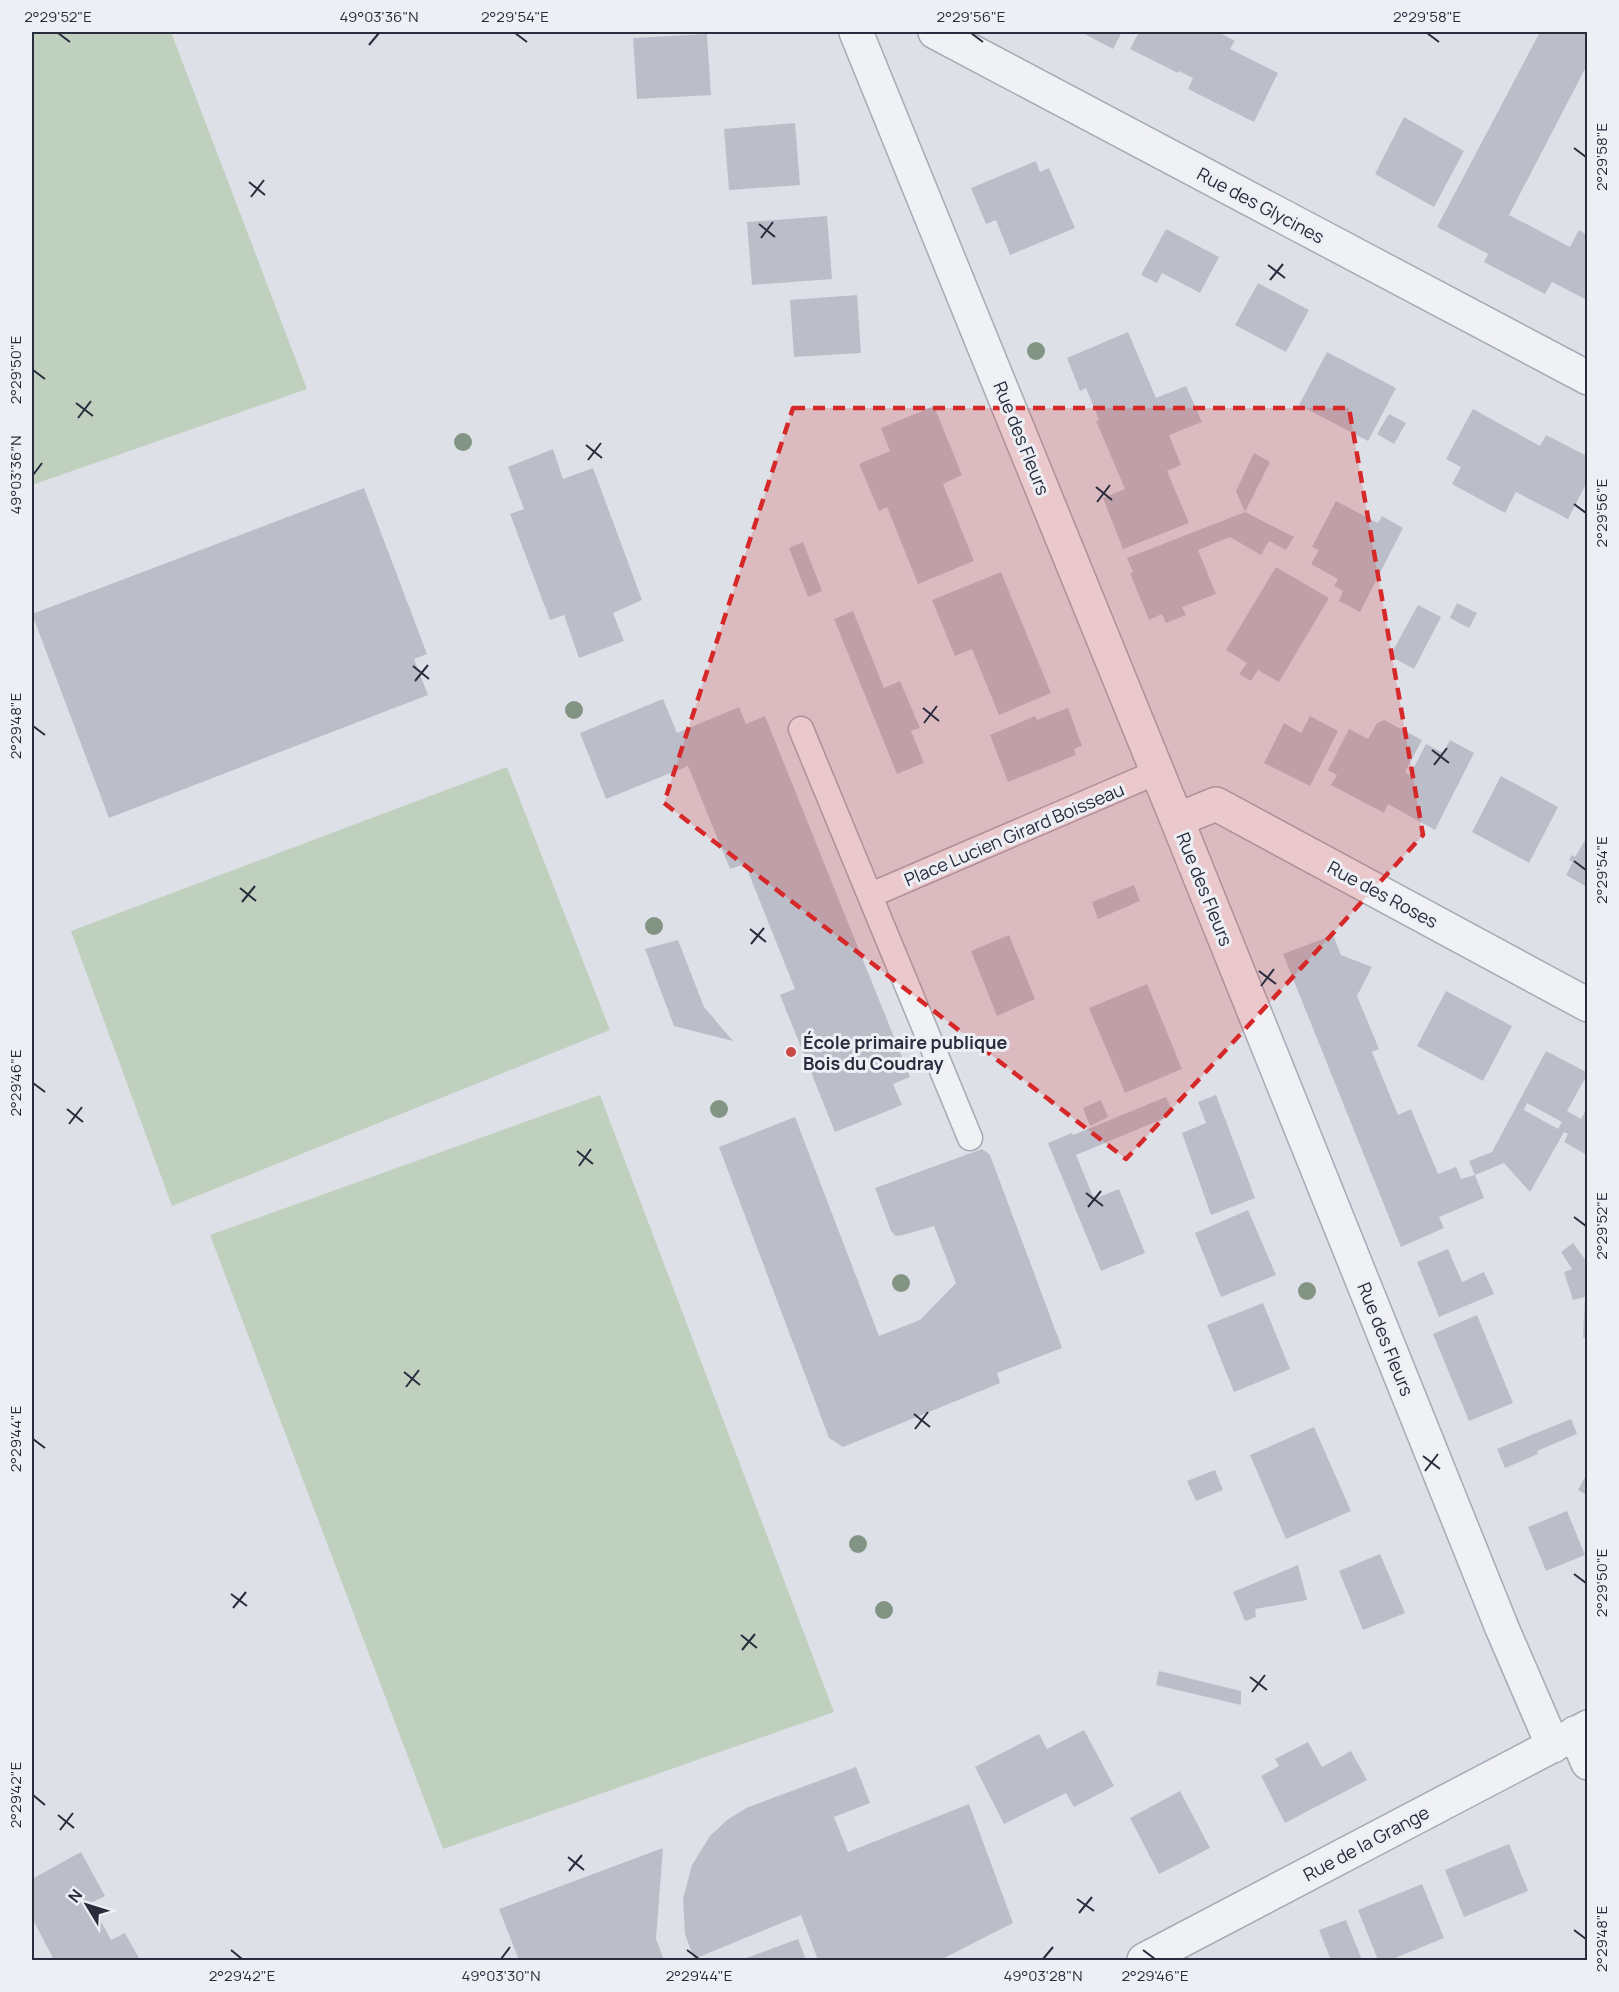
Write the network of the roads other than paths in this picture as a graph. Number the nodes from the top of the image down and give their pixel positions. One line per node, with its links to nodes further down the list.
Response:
1 (856, 32): 5 (street, Rue des Fleurs)
2 (935, 32): 3 (street, Rue des Glycines)
3 (1587, 378)
4 (801, 729): 7 (lane)
5 (1157, 772): 6 (street, Rue des Fleurs); 7 (lane, Place Lucien Girard Boisseau)
6 (1177, 820): 8 (street, Rue des Roses); 10 (street, Rue des Fleurs)
7 (871, 895): 9 (lane)
8 (1587, 1005)
9 (970, 1138)
10 (1576, 1742): 11 (street, Rue de la Grange)
11 (1144, 1960)

